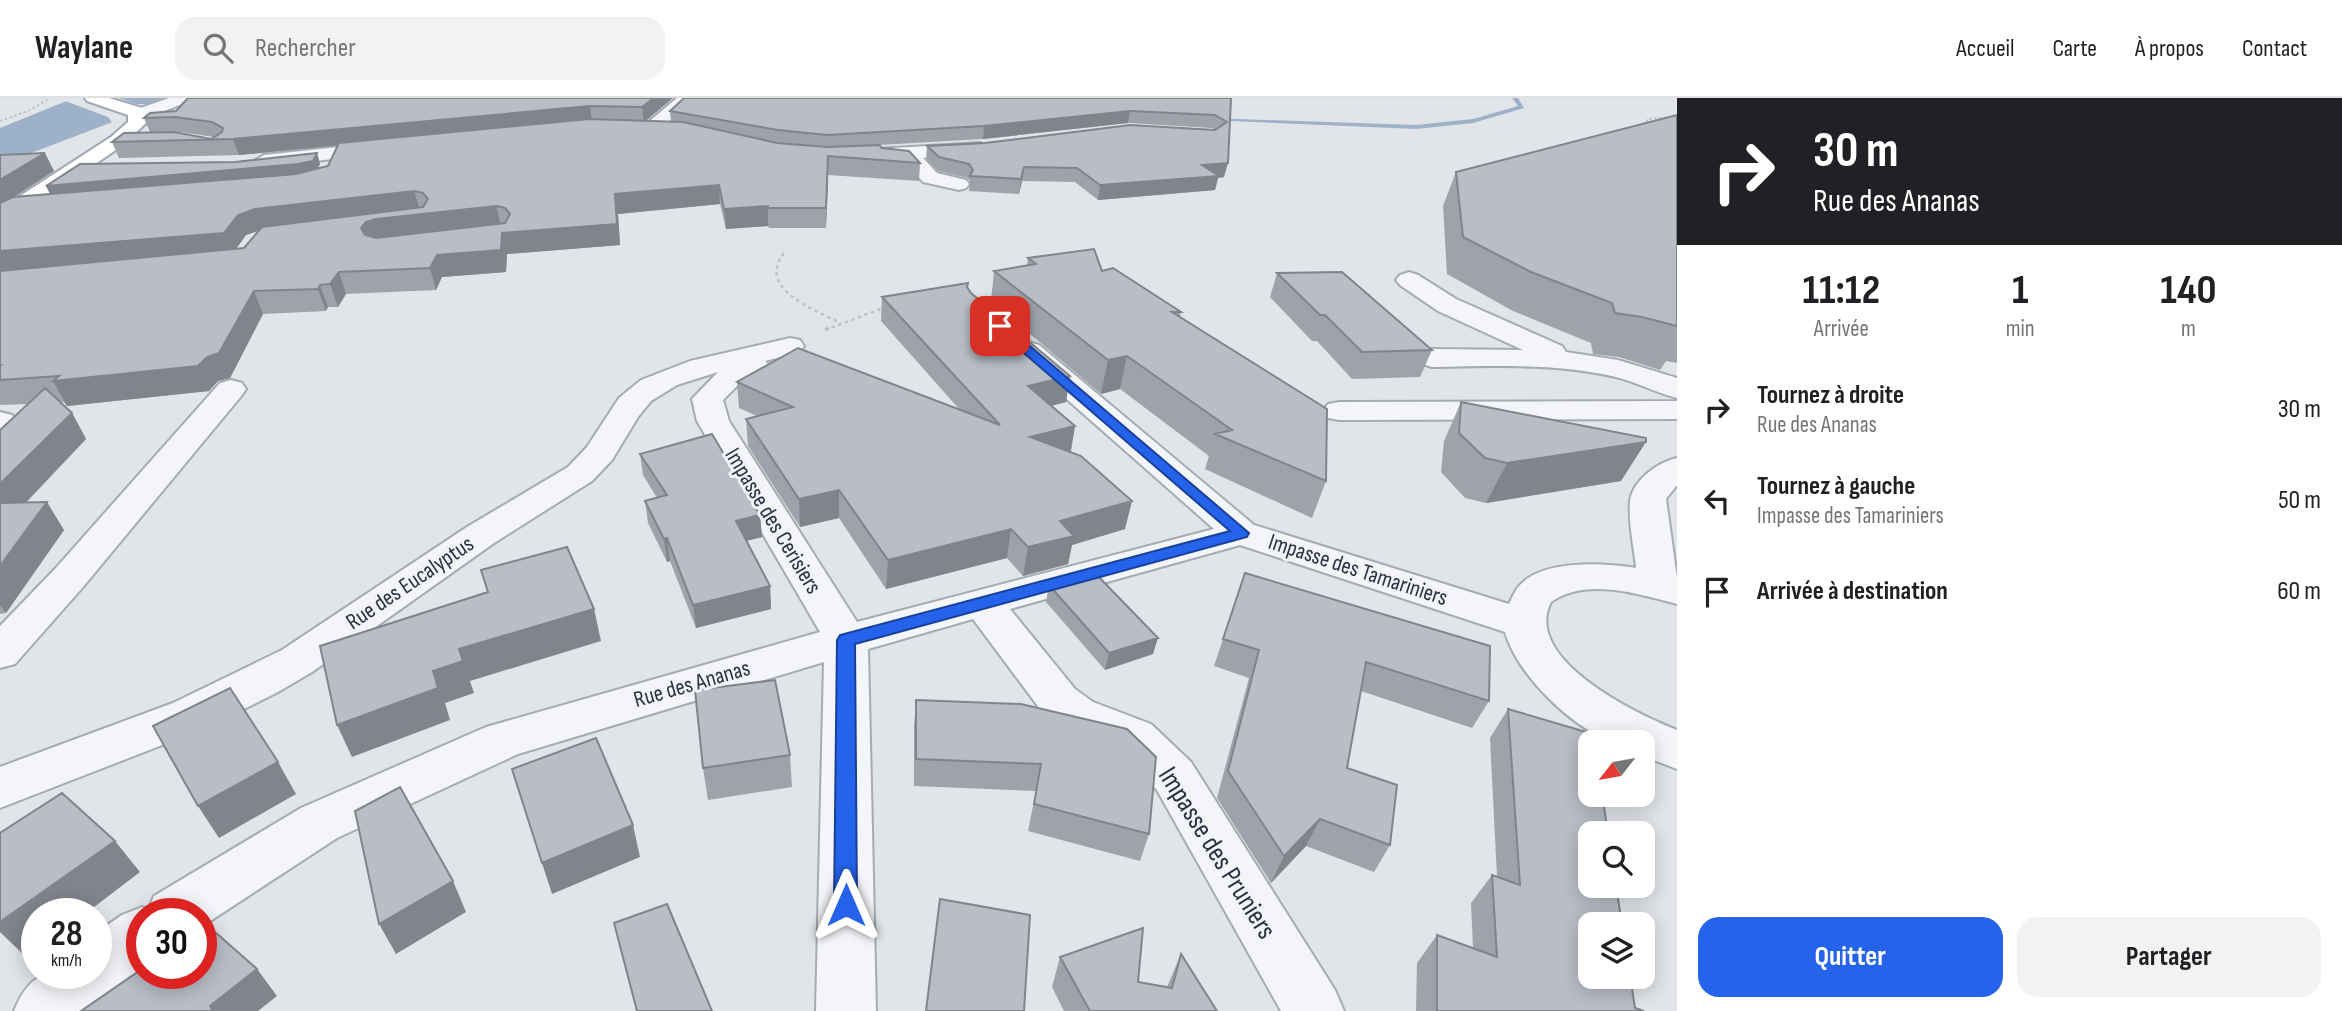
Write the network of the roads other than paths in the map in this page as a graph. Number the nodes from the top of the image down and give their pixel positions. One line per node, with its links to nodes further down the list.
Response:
1 (93, 98): 4 (main road)
2 (184, 98): 4 (street)
3 (687, 98): 6 (street)
4 (137, 113): 9 (main road)
5 (628, 128): 6 (street)
6 (651, 129): 7 (street)
7 (674, 131)
8 (151, 140): 9 (street)
9 (117, 141): 18 (main road)
10 (403, 146): 13 (street)
11 (1003, 146): 14 (street)
12 (255, 147): 13 (street)
13 (310, 156): 16 (street)
14 (867, 156): 15 (street); 19 (street)
15 (836, 157)
16 (239, 164)
17 (117, 167): 18 (street)
18 (77, 168): 21 (main road)
19 (959, 184)
20 (59, 206): 21 (street)
21 (7, 214)
22 (1409, 280): 26 (street)
23 (1001, 327): 32 (street, Impasse des Tamariniers)
24 (790, 346): 36 (street, Impasse des Cerisiers); 39 (street, Rue des Eucalyptus)
25 (1432, 358): 26 (street)
26 (1576, 362): 28 (street)
27 (231, 389): 37 (street)
28 (1677, 389)
29 (1677, 410): 30 (street)
30 (1339, 411)
31 (1677, 468): 33 (street)
32 (1241, 533): 34 (street, Rue des Ananas); 35 (street, Impasse des Tamariniers)
33 (1667, 588): 35 (street)
34 (982, 602): 36 (street, Rue des Ananas); 44 (street, Impasse des Pruniers)
35 (1522, 623): 38 (street)
36 (846, 640): 40 (street, Rue des Ananas); 43 (street)
37 (0, 653)
38 (1677, 750)
39 (0, 788)
40 (199, 898)
41 (71, 989): 42 (street)
42 (44, 1011)
43 (846, 1011)
44 (1314, 1011)

